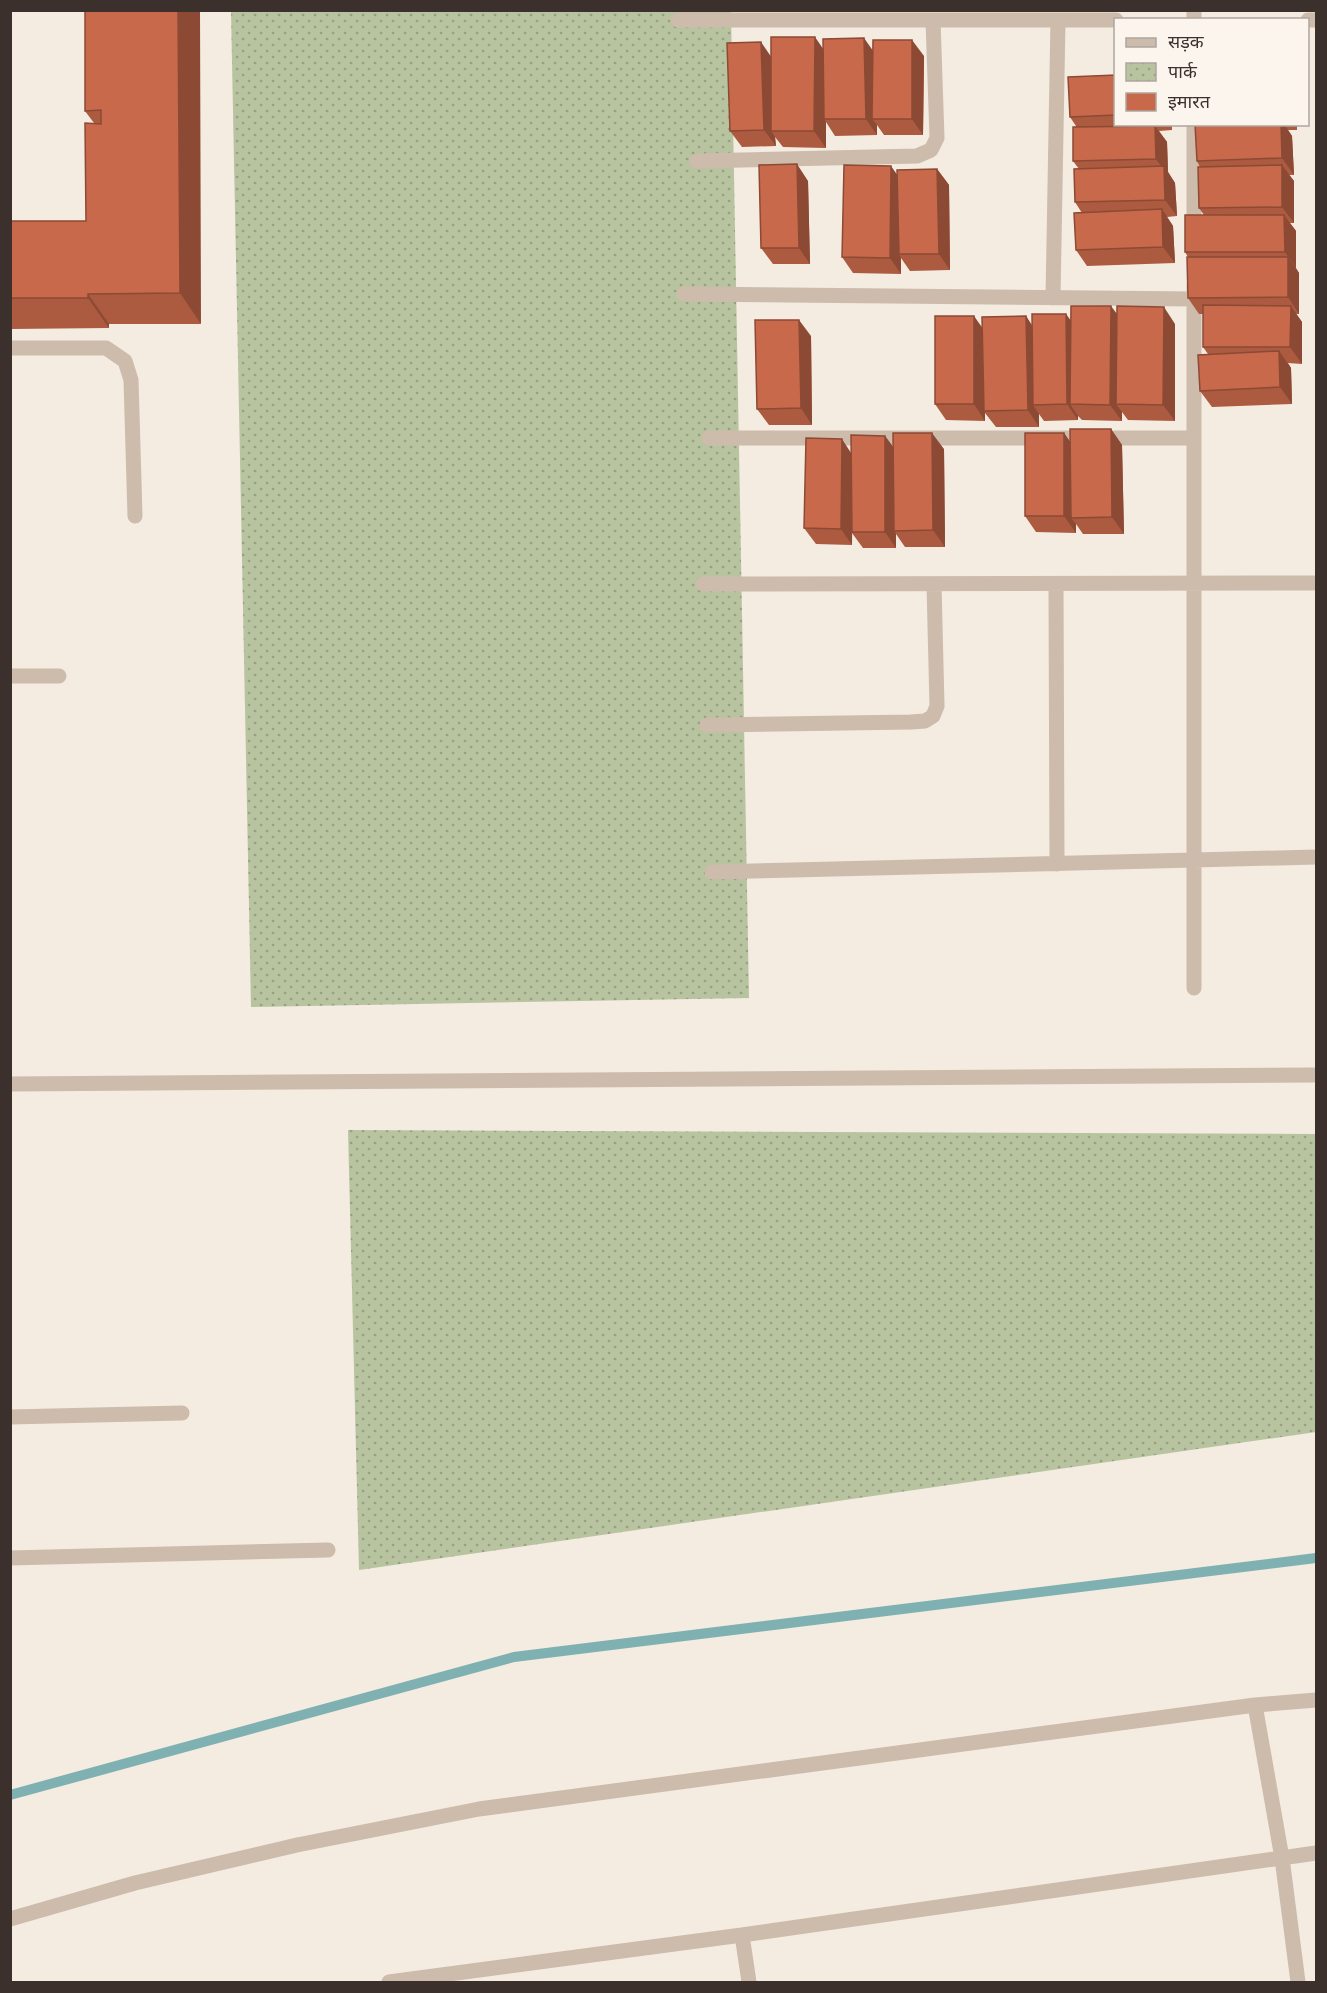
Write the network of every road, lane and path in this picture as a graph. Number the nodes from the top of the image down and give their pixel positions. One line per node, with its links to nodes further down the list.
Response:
1 (678, 20): 2 (street)
2 (933, 20): 3 (street); 6 (street)
3 (1058, 20): 4 (street); 10 (street)
4 (1114, 20)
5 (1194, 126): 7 (street)
6 (698, 161)
7 (1194, 253)
8 (1194, 276): 11 (street)
9 (684, 294): 10 (street)
10 (1053, 298): 11 (street)
11 (1194, 299): 14 (street)
12 (10, 348): 15 (street)
13 (709, 438): 14 (street)
14 (1194, 438): 18 (street)
15 (135, 516)
16 (703, 584): 17 (street)
17 (934, 584): 20 (street); 23 (street)
18 (1194, 584): 19 (street); 20 (street); 25 (street)
19 (1317, 584)
20 (1056, 585): 26 (street)
21 (10, 676): 22 (street)
22 (59, 676)
23 (708, 725)
24 (1317, 857): 25 (street)
25 (1194, 861): 26 (street); 28 (street)
26 (1058, 864): 27 (street)
27 (712, 872)
28 (1194, 988)
29 (1317, 1075): 30 (street)
30 (10, 1084)
31 (182, 1413): 32 (street)
32 (10, 1417)
33 (328, 1550): 34 (street)
34 (10, 1558)
35 (1317, 1700): 36 (street)
36 (1255, 1705): 38 (street); 39 (street)
37 (1317, 1853): 38 (street)
38 (1282, 1858): 40 (street); 43 (street)
39 (10, 1919)
40 (742, 1935): 41 (street); 42 (street)
41 (389, 1983)
42 (749, 1983)
43 (1298, 1983)

